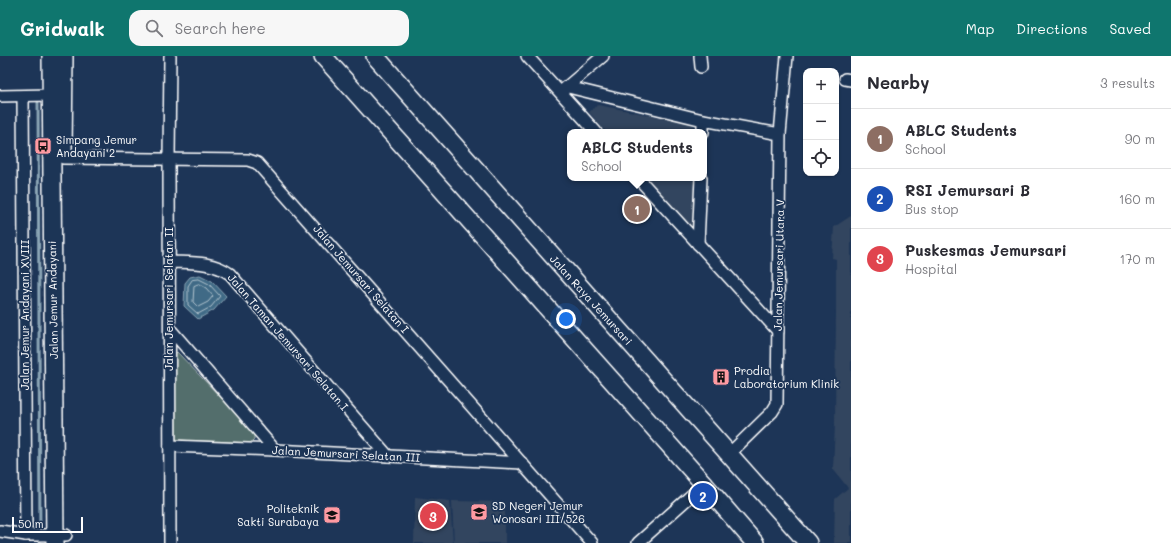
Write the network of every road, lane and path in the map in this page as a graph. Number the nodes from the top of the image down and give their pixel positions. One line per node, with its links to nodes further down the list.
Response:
1 (51, 56): 10 (main road, Jalan Jemur Andayani)
2 (64, 56): 17 (main road, Jalan Jemur Andayani)
3 (170, 56): 18 (street, Jalan Jemursari Selatan II)
4 (323, 56): 30 (main road)
5 (375, 56): 27 (main road, Jalan Raya Jemursari)
6 (527, 56): 9 (street)
7 (603, 56): 9 (street)
8 (787, 56): 16 (street, Jalan Jemursari Utara V)
9 (564, 90): 13 (street); 14 (street)
10 (51, 95): 12 (street); 32 (main road, Jalan Jemur Andayani)
11 (0, 96): 12 (street)
12 (23, 96): 32 (street, Jalan Jemur Andayani XVIII)
13 (703, 120): 15 (street); 16 (street)
14 (594, 129)
15 (703, 129)
16 (780, 134): 24 (street, Jalan Jemursari Utara V)
17 (63, 158): 18 (street, Jalan Jemursari Selatan I); 32 (main road, Jalan Jemur Andayani)
18 (169, 159): 22 (street, Jalan Jemursari Selatan II); 29 (street, Jalan Jemursari Selatan I)
19 (641, 181): 21 (street)
20 (701, 181): 21 (street)
21 (698, 244): 24 (street)
22 (170, 262): 23 (street, Jalan Jemursari Selatan II); 28 (street, Jalan Taman Jemursari Selatan I)
23 (170, 329): 25 (street, Jalan Jemursari Selatan II); 26 (street)
24 (778, 331): 27 (street, Jalan Jemursari Utara V)
25 (170, 446): 26 (street, Jalan Jemursari Selatan III); 33 (street, Jalan Jemursari Selatan II)
26 (275, 450): 28 (street, Jalan Jemursari Selatan III)
27 (729, 454): 37 (main road, Jalan Raya Jemursari)
28 (388, 456): 29 (street, Jalan Jemursari Selatan III)
29 (522, 463): 34 (street, Jalan Jemursari Selatan I)
30 (704, 484): 35 (street); 36 (main road)
31 (0, 532): 32 (street)
32 (48, 535)
33 (170, 543)
34 (592, 543)
35 (638, 543)
36 (755, 543)
37 (808, 543)

